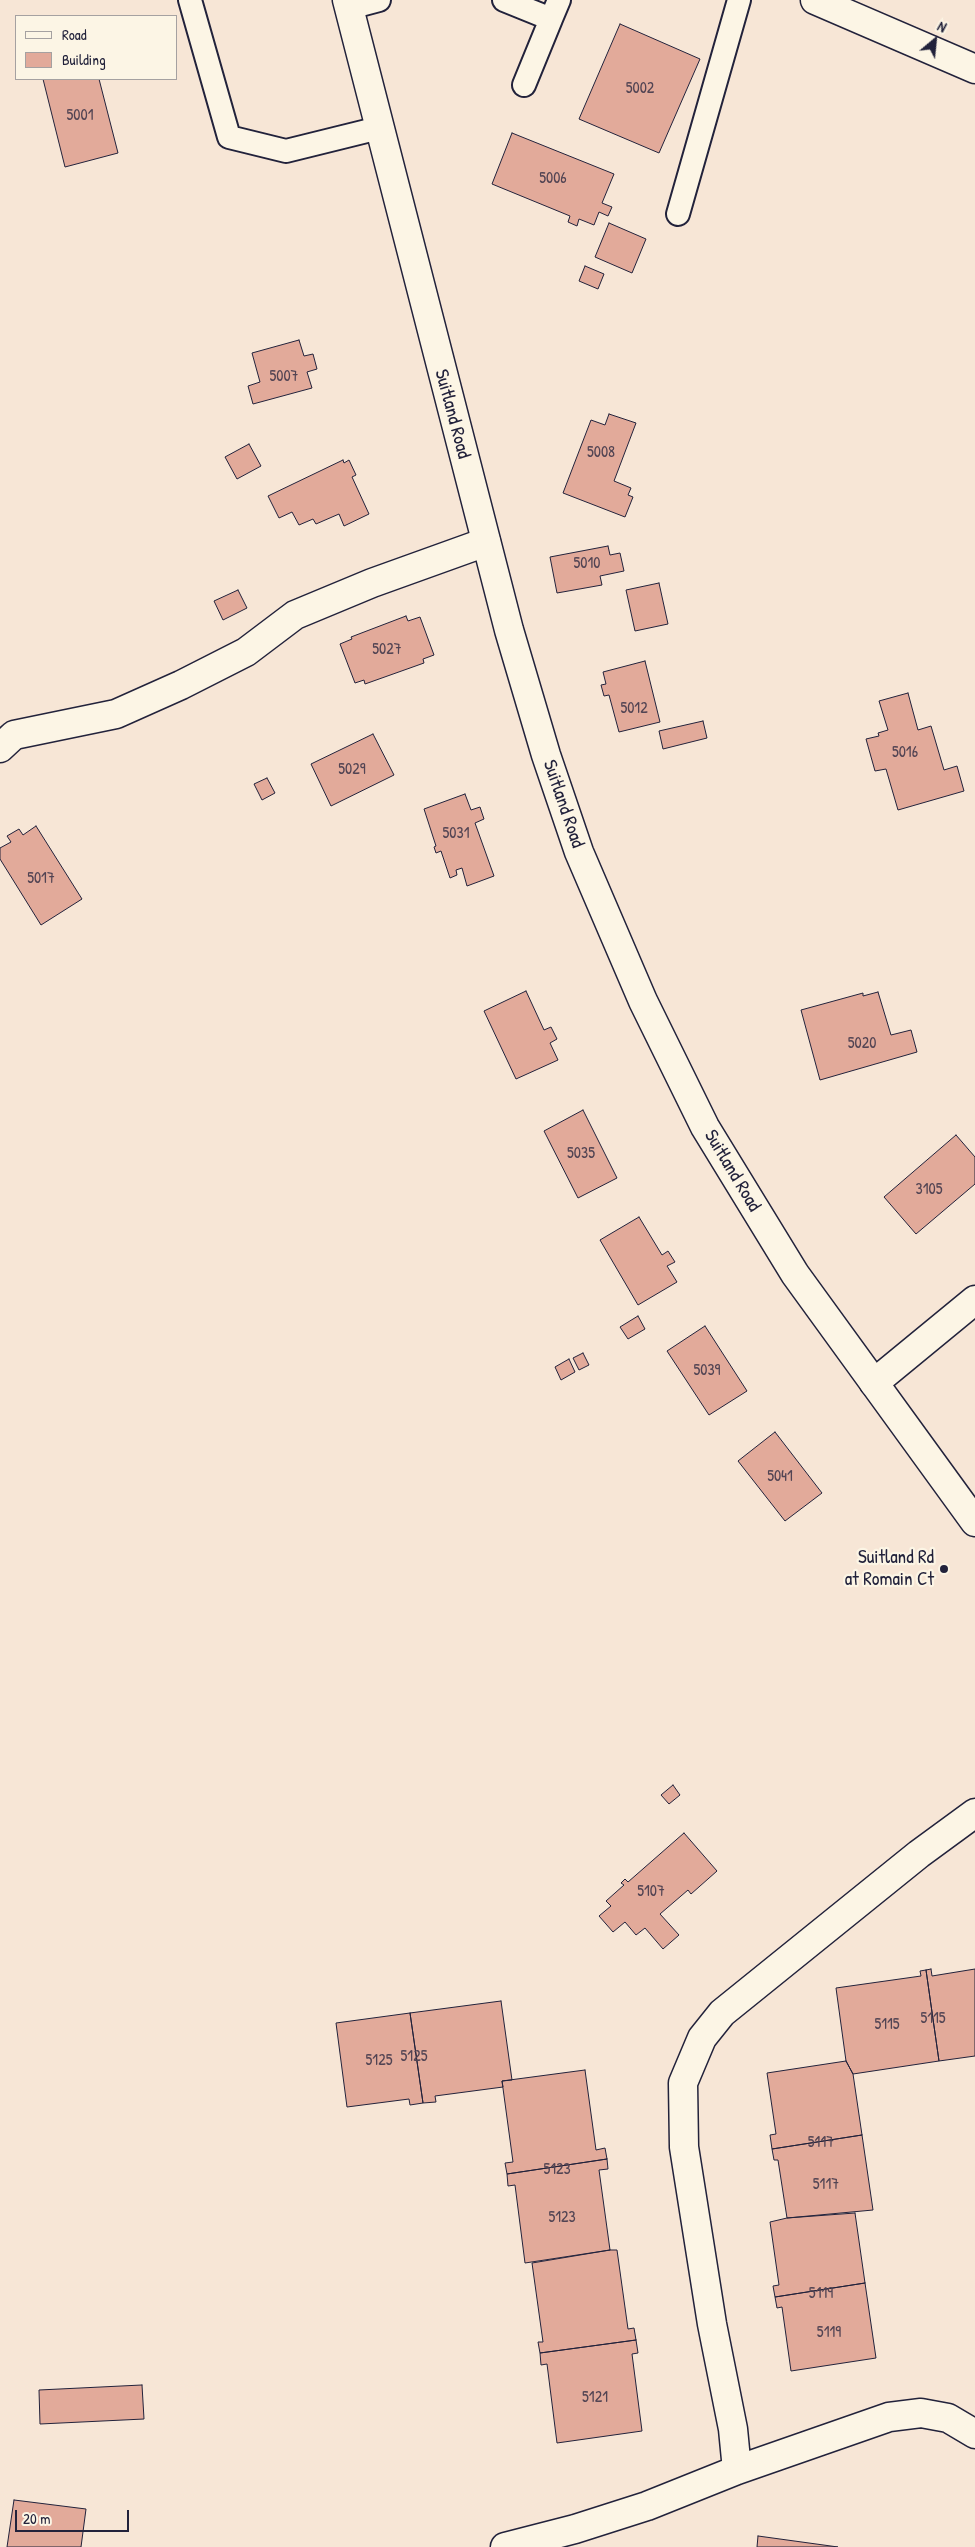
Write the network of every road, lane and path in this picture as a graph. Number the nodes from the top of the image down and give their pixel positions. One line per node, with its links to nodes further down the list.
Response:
1 (190, 0): 11 (lane)
2 (379, 0): 6 (lane)
3 (504, 0): 7 (lane)
4 (739, 0): 12 (lane)
5 (815, 0): 8 (street)
6 (348, 4): 11 (street, Suitland Road)
7 (555, 9): 10 (lane)
8 (864, 10): 9 (street)
9 (975, 69)
10 (524, 85)
11 (379, 128): 13 (street, Suitland Road)
12 (678, 214)
13 (486, 542): 14 (street); 16 (street, Suitland Road)
14 (0, 748)
15 (975, 1300): 16 (street)
16 (874, 1383): 17 (street, Suitland Road)
17 (975, 1522)
18 (975, 1813): 20 (street)
19 (975, 2434): 20 (street)
20 (737, 2470): 21 (street)
21 (505, 2547)

